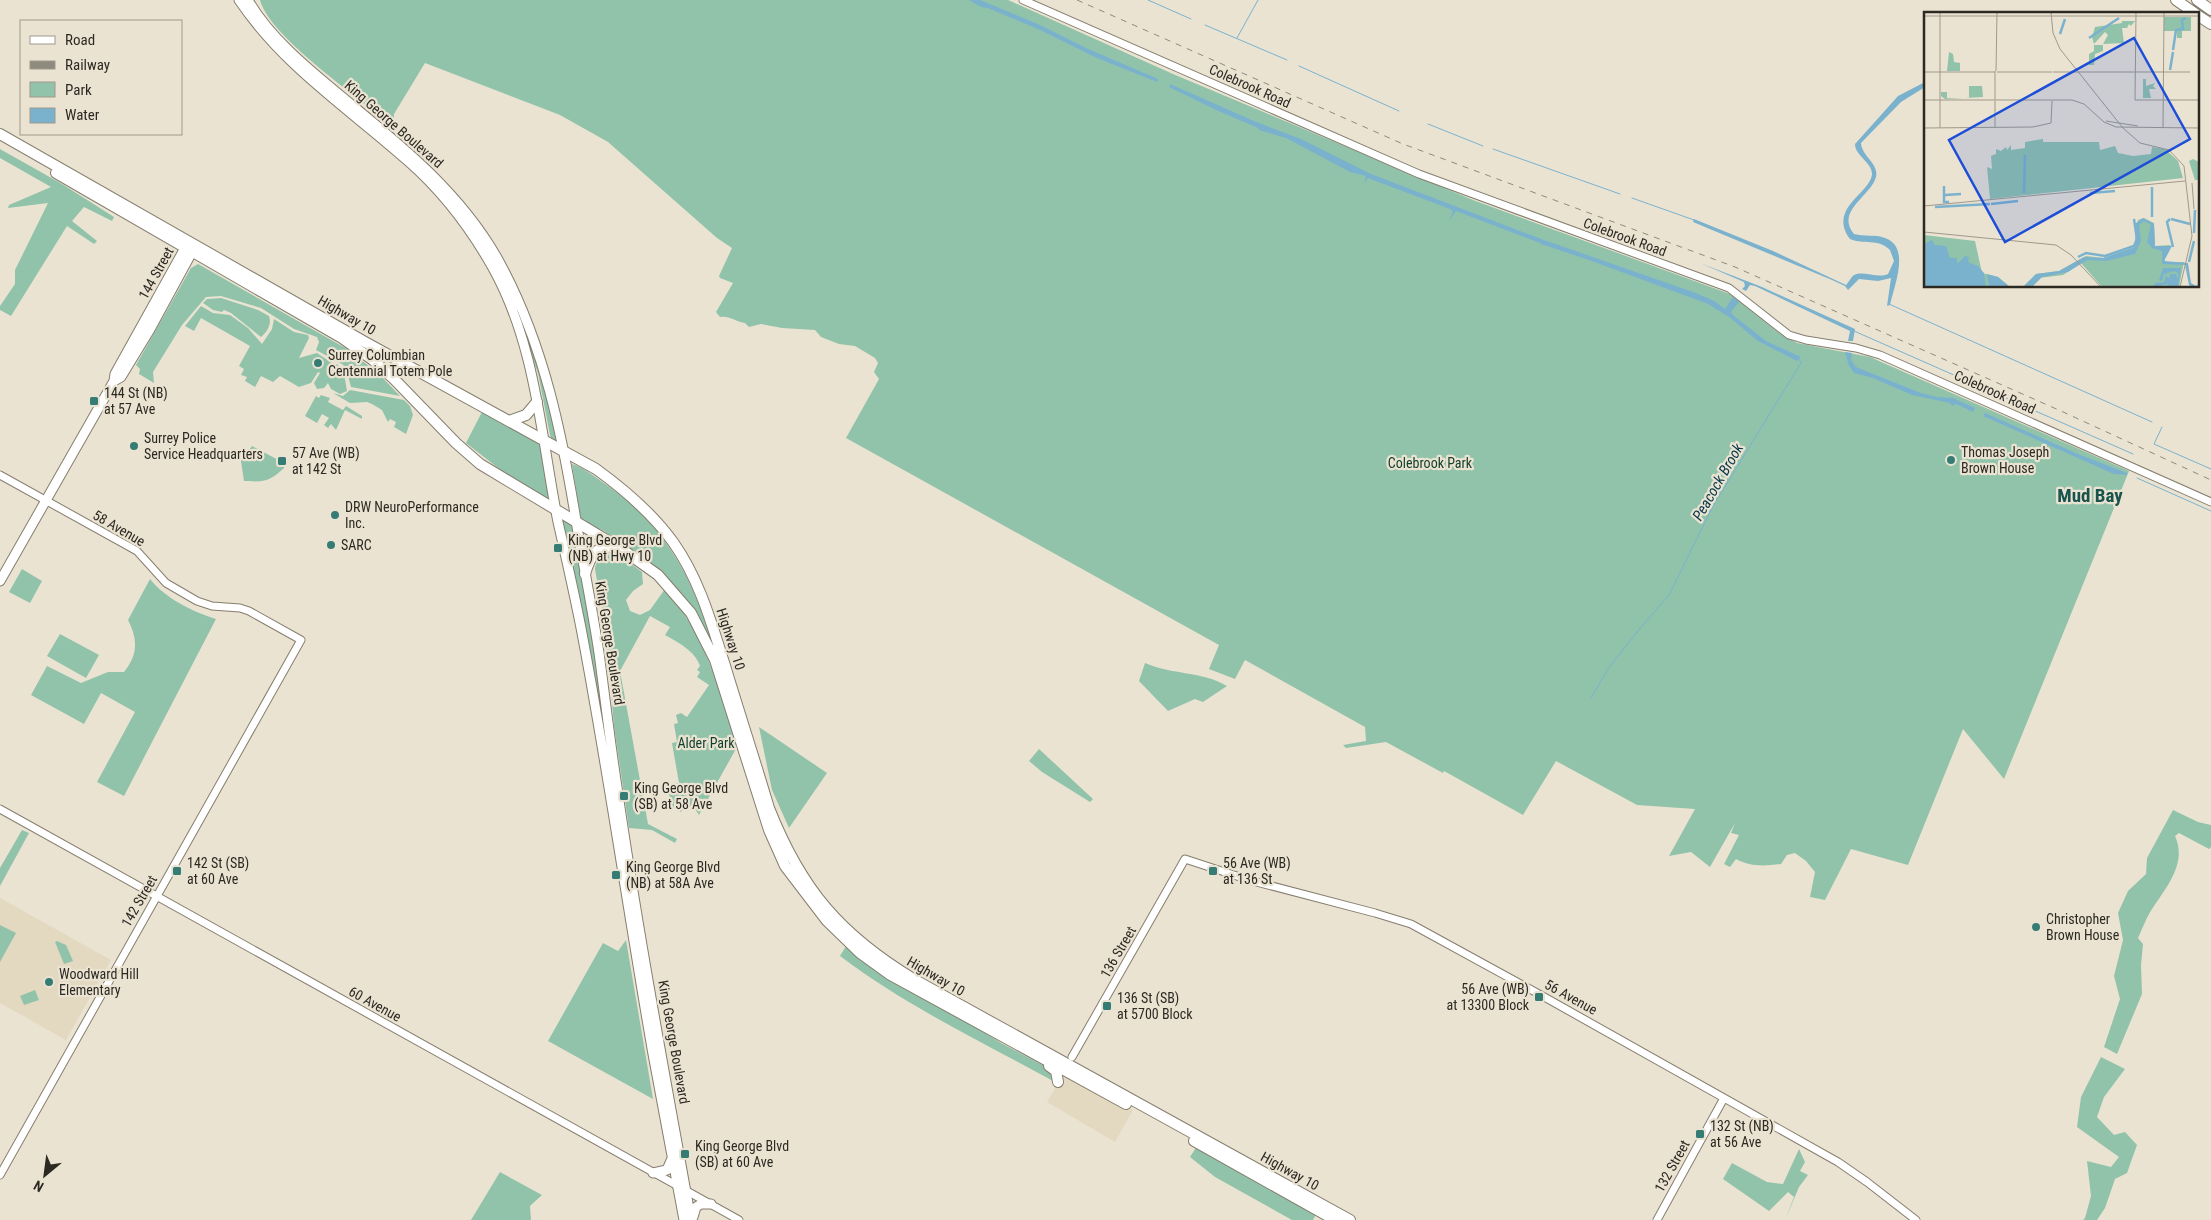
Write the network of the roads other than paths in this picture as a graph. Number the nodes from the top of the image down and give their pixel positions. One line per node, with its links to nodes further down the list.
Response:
1 (239, 0): 13 (main road, King George Boulevard)
2 (248, 0): 16 (main road, King George Boulevard)
3 (1023, 0): 19 (street, Colebrook Road)
4 (2176, 0): 7 (highway)
5 (2197, 0): 6 (highway)
6 (2211, 10)
7 (2193, 12)
8 (2198, 15): 9 (highway)
9 (2211, 24)
10 (0, 134): 12 (highway, Highway 10)
11 (0, 142): 12 (highway, Highway 10)
12 (190, 248): 14 (highway, Highway 10); 18 (main road, 144 Street); 20 (highway, Highway 10)
13 (537, 402): 14 (highway); 15 (main road, King George Boulevard)
14 (509, 421): 15 (highway, Highway 10)
15 (544, 441): 16 (highway, Highway 10); 20 (main road, King George Boulevard)
16 (564, 452): 21 (main road, King George Boulevard); 30 (highway, Highway 10)
17 (0, 475): 18 (street, 58 Avenue)
18 (46, 500): 24 (main road, 144 Street); 25 (street, 58 Avenue)
19 (2211, 502)
20 (556, 511): 21 (highway, Highway 10); 33 (main road, King George Boulevard)
21 (577, 522): 22 (highway, Highway 10); 23 (main road, King George Boulevard)
22 (624, 550): 23 (highway); 41 (highway, Highway 10)
23 (585, 574): 36 (main road, King George Boulevard)
24 (0, 582)
25 (301, 640): 28 (street, 142 Street)
26 (0, 809): 28 (street, 60 Avenue)
27 (1185, 860): 29 (street, 136 Street); 31 (street, 56 Avenue)
28 (156, 896): 34 (street, 60 Avenue); 35 (street, 142 Street)
29 (1072, 1057): 30 (highway); 32 (highway)
30 (1060, 1059): 32 (highway, Highway 10)
31 (1724, 1098): 43 (street, 132 Street); 44 (street, 56 Avenue)
32 (1134, 1100): 42 (highway, Highway 10)
33 (673, 1156): 34 (main road); 36 (main road, King George Boulevard)
34 (654, 1173): 36 (street, 60 Avenue)
35 (0, 1175)
36 (682, 1188): 37 (street, 60 Avenue); 38 (main road, King George Boulevard); 39 (main road, King George Boulevard)
37 (711, 1204): 39 (main road); 40 (street, 60 Avenue)
38 (684, 1220)
39 (692, 1220)
40 (739, 1220)
41 (1335, 1220)
42 (1350, 1220)
43 (1656, 1220)
44 (1916, 1220)

